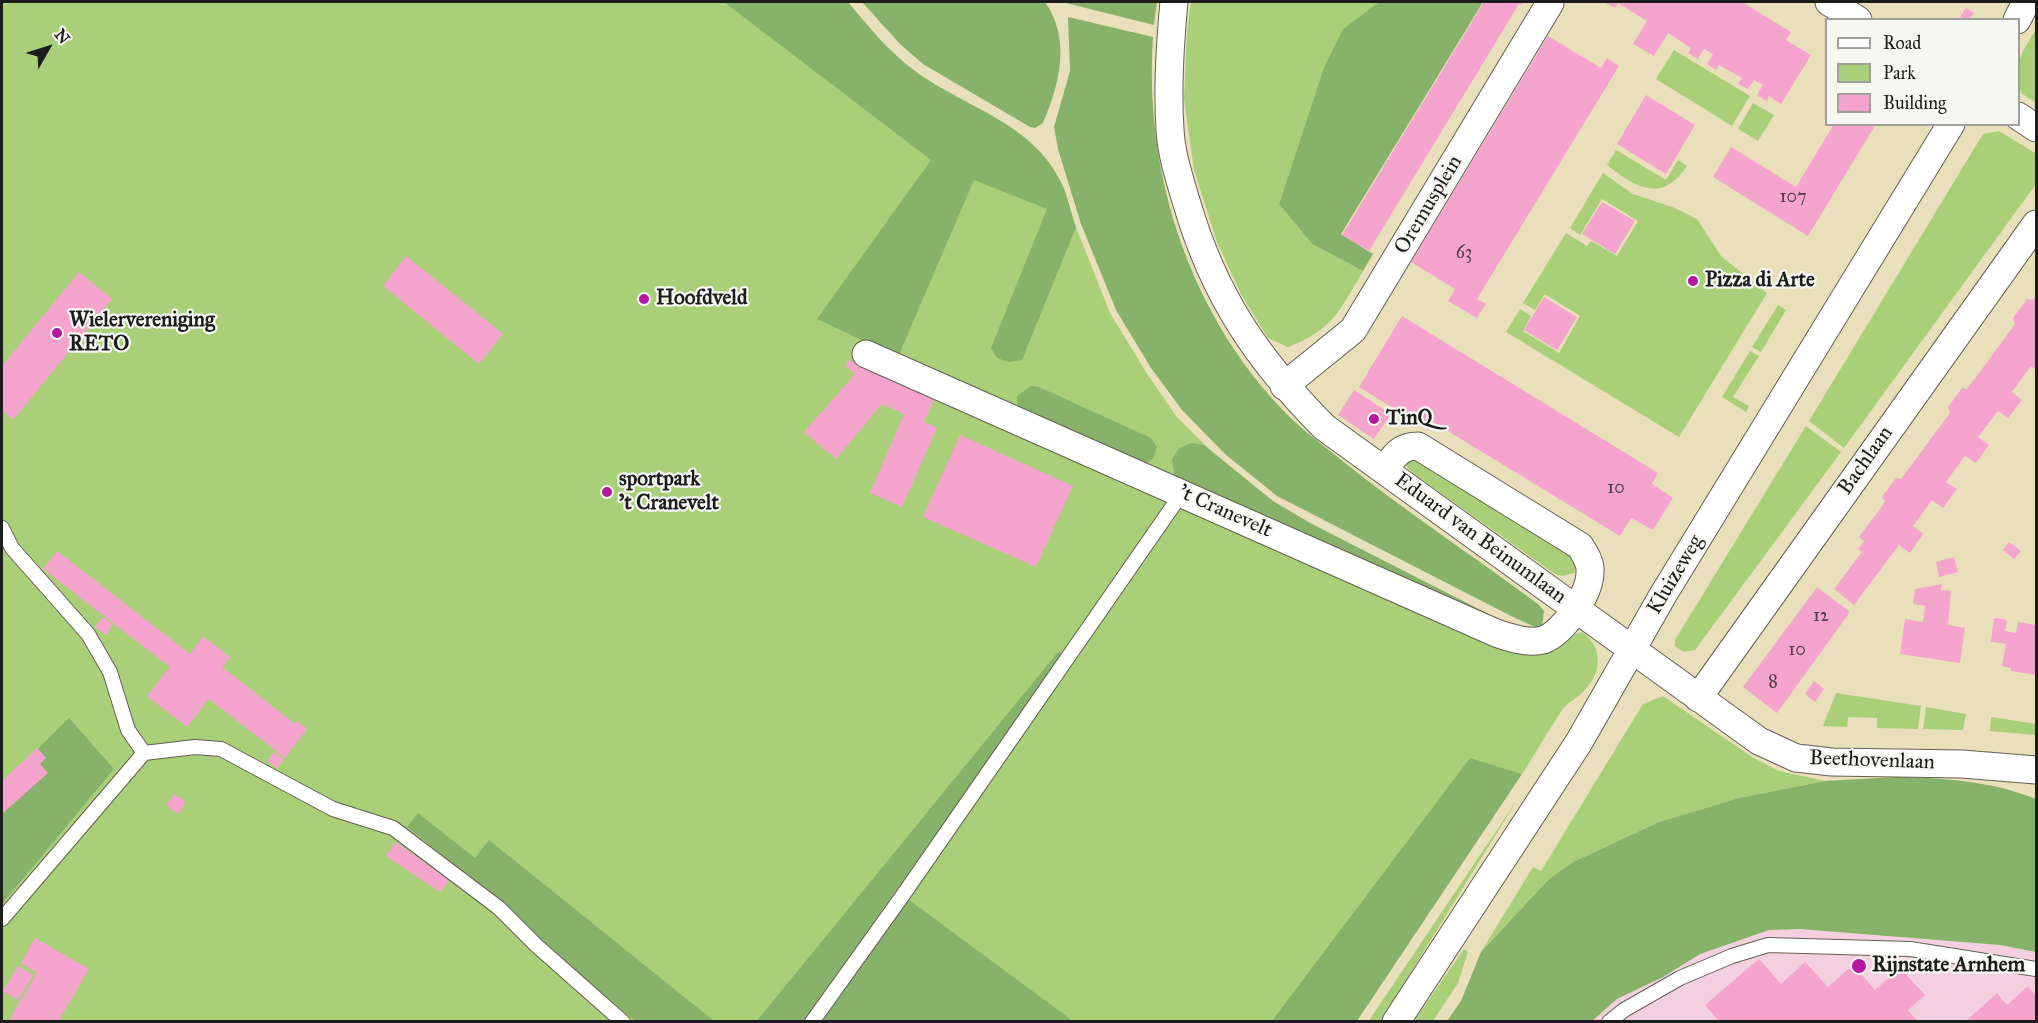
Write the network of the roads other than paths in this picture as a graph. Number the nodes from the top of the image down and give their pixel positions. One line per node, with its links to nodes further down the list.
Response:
1 (1174, 2): 12 (street, Eduard van Beinumlaan)
2 (1829, 2): 5 (street)
3 (2026, 2): 6 (street)
4 (1550, 3): 12 (street, Oremusplein)
5 (1855, 18)
6 (2018, 18)
7 (2020, 117): 9 (street)
8 (1950, 126): 17 (street, Kluizeweg)
9 (2037, 128)
10 (2037, 224): 18 (street, Bachlaan)
11 (866, 354): 14 (street, 't Cranevelt)
12 (1284, 387): 13 (street, Eduard van Beinumlaan)
13 (1384, 470): 16 (street, Eduard van Beinumlaan); 16 (street, Eduard van Beinumlaan)
14 (1182, 493): 16 (street, 't Cranevelt); 24 (lane)
15 (2, 528): 19 (lane)
16 (1577, 608): 17 (street, Eduard van Beinumlaan)
17 (1631, 651): 18 (street, Beethovenlaan); 25 (street, Kluizeweg)
18 (1698, 698): 20 (street, Beethovenlaan)
19 (144, 753): 21 (lane); 23 (lane)
20 (2037, 770)
21 (2, 919)
22 (2037, 969): 26 (lane)
23 (623, 1022)
24 (812, 1022)
25 (1396, 1022)
26 (1608, 1022)

